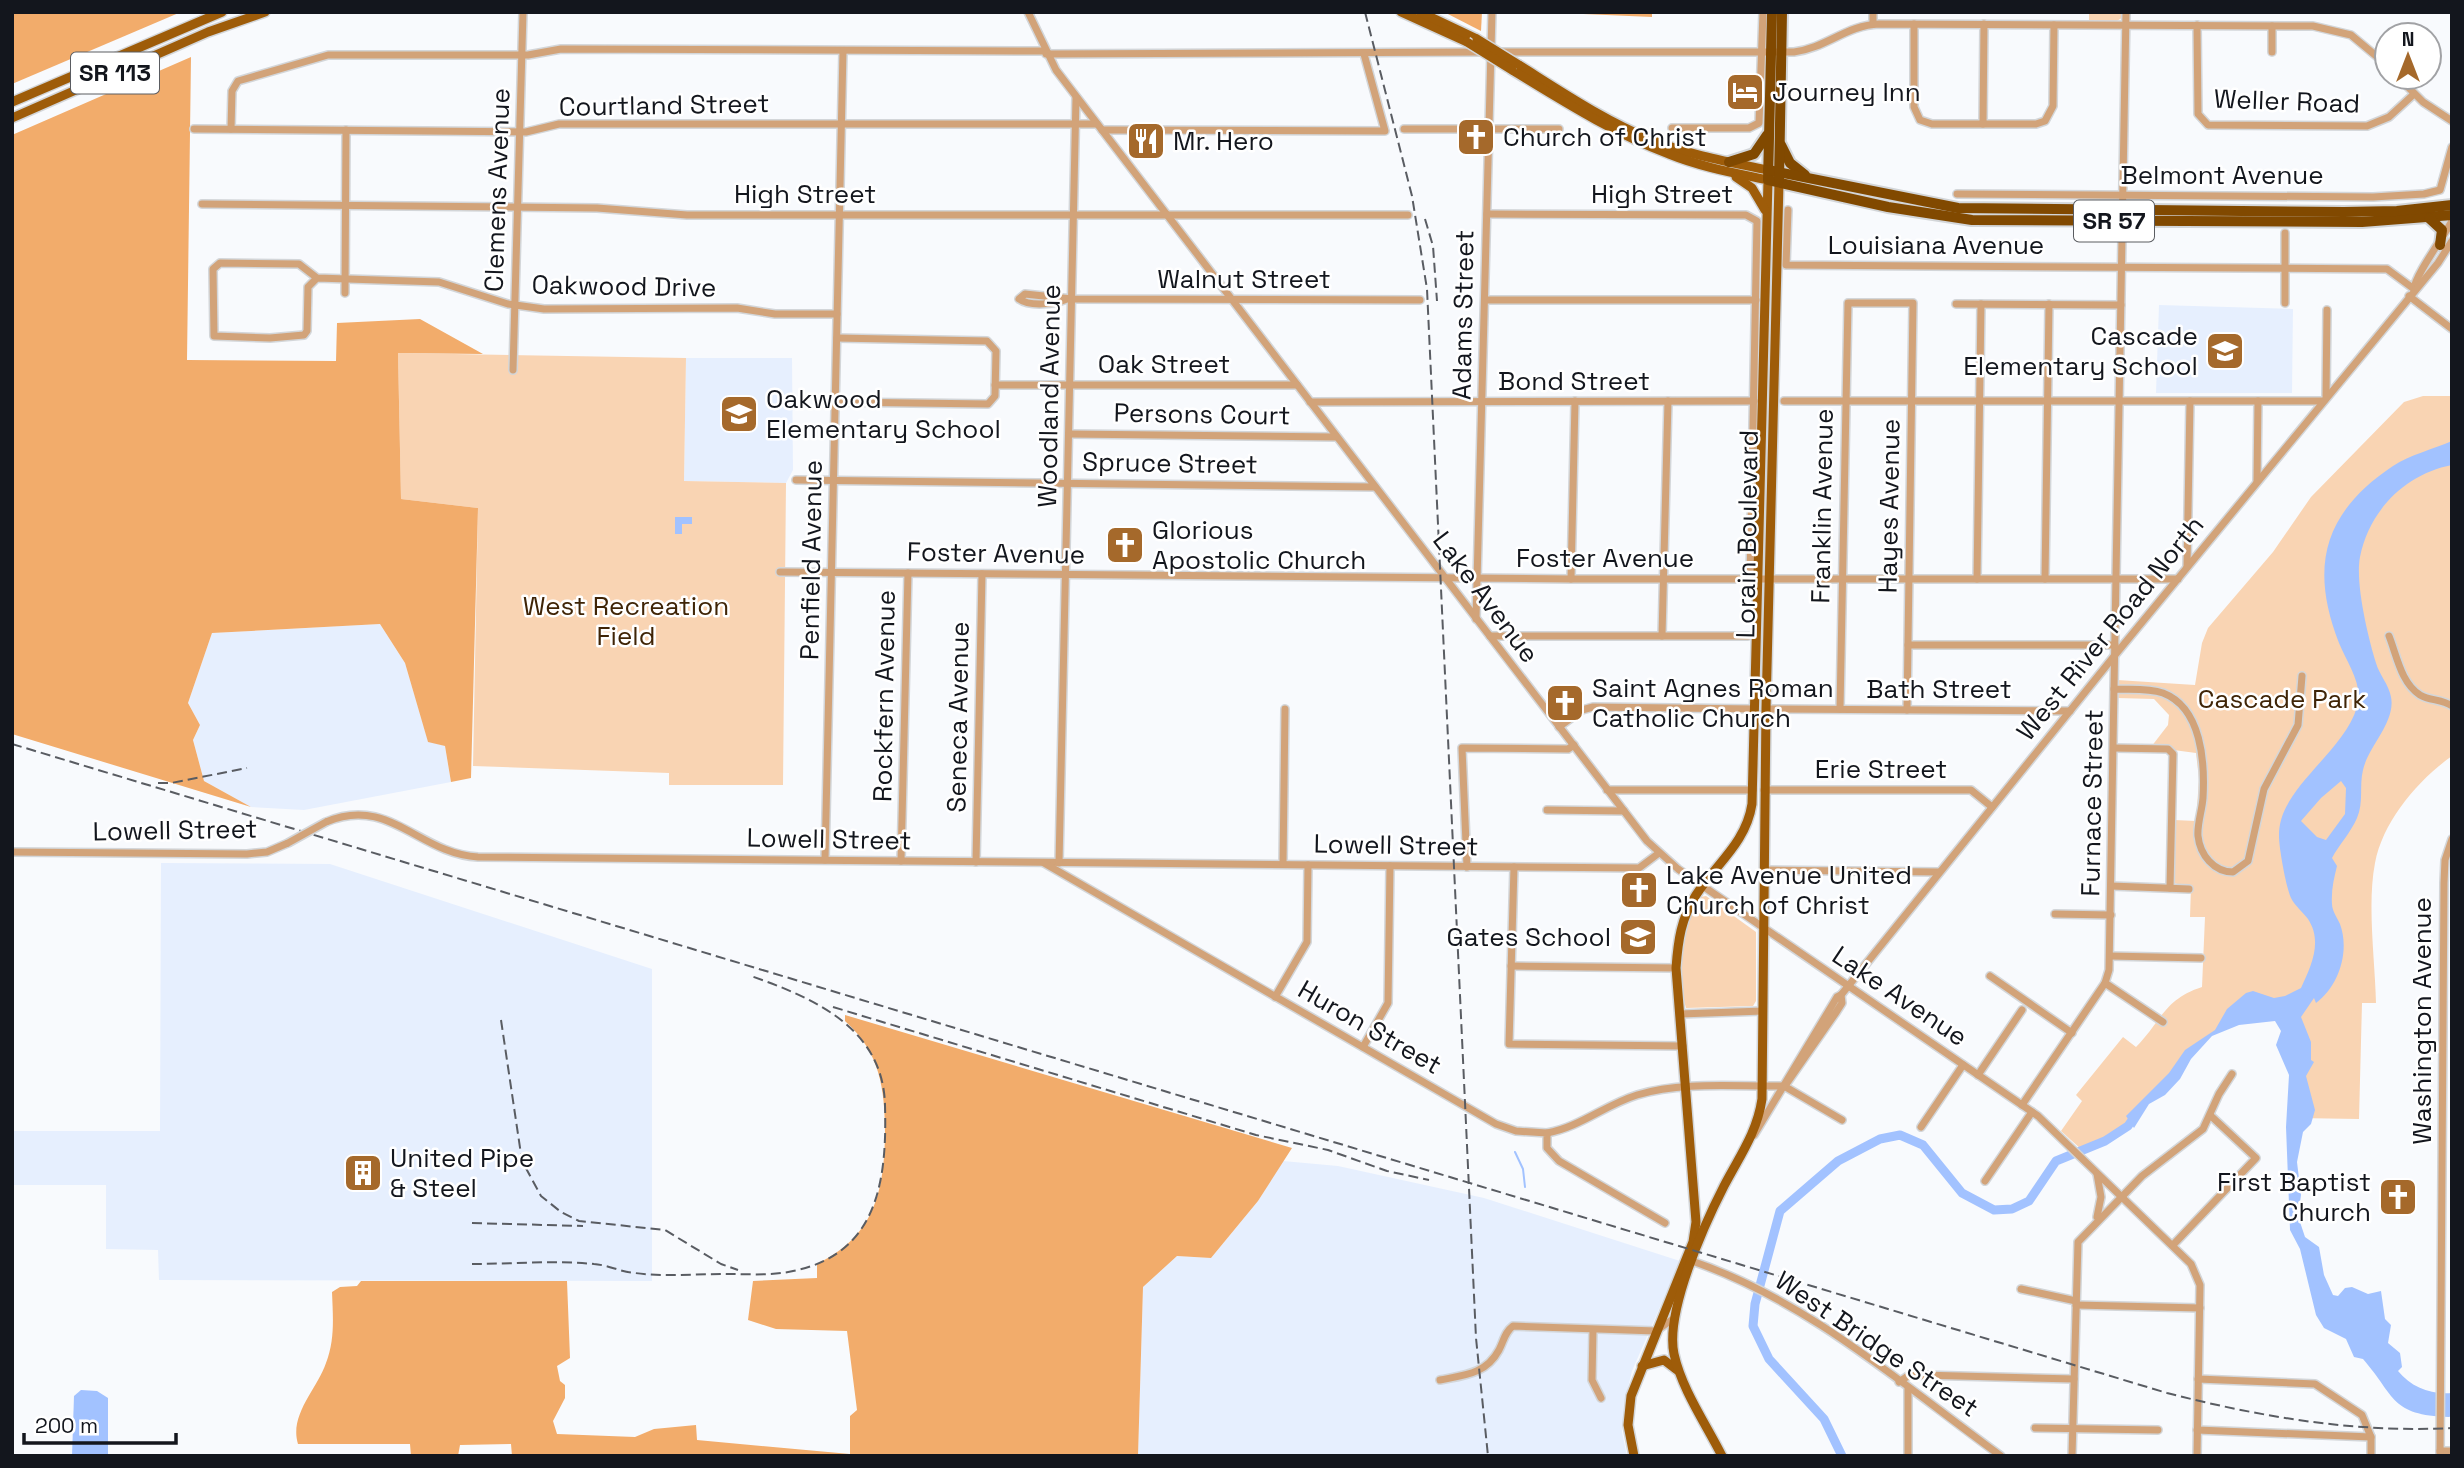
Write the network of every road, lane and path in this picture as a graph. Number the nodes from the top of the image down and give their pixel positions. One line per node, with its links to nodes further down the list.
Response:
1 (222, 12): 32 (main road, SR 113)
2 (265, 12): 33 (main road, SR 113)
3 (523, 12): 27 (street, Clemens Avenue)
4 (1028, 12): 25 (street, Lake Avenue)
5 (1401, 12): 28 (main road, bridge)
6 (1420, 12): 28 (main road, bridge)
7 (1492, 12): 21 (street, Adams Street)
8 (1763, 12): 22 (street, Lorain Boulevard)
9 (1772, 12): 22 (highway, Lorain Boulevard)
10 (1782, 12): 22 (highway, Lorain Boulevard)
11 (1873, 12): 13 (street)
12 (2126, 12): 17 (street, Furnace Street)
13 (1873, 24): 14 (street); 22 (street)
14 (1914, 24): 15 (street); 37 (street)
15 (1984, 24): 16 (street); 37 (street)
16 (2054, 25): 17 (street); 37 (street)
17 (2126, 25): 18 (street); 55 (street, Furnace Street)
18 (2197, 25): 19 (street); 30 (street, Weller Road)
19 (2272, 26): 23 (street); 24 (street)
20 (844, 51): 25 (street); 27 (street); 35 (street, Penfield Avenue)
21 (1493, 52): 22 (street); 26 (street); 46 (street, Adams Street)
22 (1771, 52): 39 (street, Lorain Boulevard); 44 (highway, Lorain Boulevard); 48 (highway, Lorain Boulevard)
23 (2272, 52)
24 (2373, 52)
25 (1045, 53): 26 (street); 31 (street, Lake Avenue)
26 (1364, 54): 38 (street, Courtland Street)
27 (521, 55): 41 (street); 47 (street, Clemens Avenue)
28 (1516, 68): 50 (main road); 51 (main road)
29 (2411, 91): 30 (street)
30 (2414, 94): 34 (street)
31 (1076, 97): 36 (street, Woodland Avenue); 38 (street, Lake Avenue)
32 (12, 102)
33 (12, 118)
34 (2452, 121)
35 (842, 124): 36 (street, Courtland Street); 47 (street, Courtland Street); 62 (street, Penfield Avenue)
36 (1076, 124): 38 (street, Courtland Street); 63 (street, Woodland Avenue)
37 (1983, 124)
38 (1099, 127): 64 (street, Lake Avenue)
39 (1672, 128)
40 (194, 129): 41 (street, Courtland Street)
41 (231, 129): 45 (street, Courtland Street)
42 (1404, 129): 46 (street)
43 (1559, 129): 46 (street)
44 (1769, 129): 50 (highway); 52 (highway, Lorain Boulevard)
45 (346, 130): 47 (street, Courtland Street); 58 (street)
46 (1489, 130): 61 (street, Adams Street)
47 (519, 132): 59 (street, Clemens Avenue)
48 (1779, 137): 52 (highway, Lorain Boulevard); 53 (highway, SR 57)
49 (2452, 147): 55 (street, Belmont Avenue)
50 (1729, 162): 52 (main road)
51 (1718, 169): 52 (main road); 66 (main road)
52 (1773, 176): 53 (highway); 66 (main road, Lorain Boulevard); 68 (highway, SR 57); 131 (main road, Lorain Boulevard)
53 (1814, 180): 68 (highway, SR 57)
54 (1957, 194): 55 (street, Belmont Avenue)
55 (2123, 195): 68 (street, Furnace Street)
56 (202, 204): 58 (street, High Street)
57 (2452, 205): 68 (highway, SR 57)
58 (346, 206): 59 (street, High Street); 76 (street)
59 (517, 207): 62 (street, High Street); 89 (street, Clemens Avenue)
60 (1788, 211): 73 (street, Louisiana Avenue)
61 (1487, 214): 82 (street, Adams Street); 83 (street, High Street)
62 (840, 215): 63 (street, High Street); 92 (street, Penfield Avenue)
63 (1074, 215): 64 (street, High Street); 79 (street, Woodland Avenue)
64 (1166, 215): 65 (street, High Street); 80 (street, Lake Avenue)
65 (1408, 215)
66 (1767, 215): 131 (main road, Lorain Boulevard)
67 (2452, 215): 69 (highway, SR 57)
68 (2122, 216): 69 (highway, SR 57); 73 (street, Furnace Street)
69 (2430, 218): 72 (highway)
70 (2452, 221): 72 (street, West River Road North)
71 (2285, 233): 74 (street)
72 (2446, 243): 77 (street, West River Road North); 77 (street, West River Road North)
73 (2122, 267): 74 (street, Louisiana Avenue); 90 (street, Furnace Street)
74 (2285, 268): 77 (street, Louisiana Avenue); 85 (street)
75 (317, 278): 75 (street, Oakwood Drive); 76 (street, Oakwood Drive)
76 (345, 280): 78 (street); 89 (street, Oakwood Drive)
77 (2411, 292): 93 (street, Louisiana Avenue); 99 (street, West River Road North)
78 (345, 293)
79 (1069, 299): 79 (street, Walnut Street); 80 (street, Walnut Street); 97 (street, Woodland Avenue)
80 (1232, 300): 81 (street, Walnut Street); 98 (street, Lake Avenue)
81 (1420, 300)
82 (1485, 300): 83 (street); 113 (street, Adams Street)
83 (1756, 300): 102 (street, Lorain Boulevard)
84 (1848, 303): 104 (street, Franklin Avenue); 105 (street, Hayes Avenue)
85 (2285, 303)
86 (1956, 304): 87 (street)
87 (1981, 304): 88 (street); 106 (street)
88 (2049, 304): 90 (street); 107 (street)
89 (514, 305): 92 (street, Oakwood Drive); 95 (street, Clemens Avenue)
90 (2121, 305): 108 (street, Furnace Street)
91 (2327, 310): 99 (street)
92 (838, 314): 94 (street, Penfield Avenue)
93 (2452, 328)
94 (837, 338): 96 (street); 111 (street, Penfield Avenue)
95 (513, 370)
96 (995, 385): 97 (street, Oak Street); 111 (street)
97 (1070, 385): 98 (street, Oak Street); 114 (street, Woodland Avenue)
98 (1297, 385): 112 (street, Lake Avenue)
99 (2324, 399): 110 (street); 118 (street, West River Road North)
100 (1575, 401): 101 (street, Bond Street); 113 (street, Bond Street); 129 (street)
101 (1668, 401): 102 (street, Bond Street); 130 (street)
102 (1754, 401): 131 (street, Lorain Boulevard)
103 (1784, 401): 104 (street)
104 (1845, 401): 105 (street); 132 (street, Franklin Avenue)
105 (1912, 401): 106 (street); 133 (street, Hayes Avenue)
106 (1980, 401): 107 (street); 134 (street)
107 (2048, 401): 108 (street); 135 (street)
108 (2119, 401): 109 (street); 136 (street, Furnace Street)
109 (2190, 401): 110 (street); 121 (street)
110 (2258, 401): 118 (street)
111 (836, 402): 117 (street, Penfield Avenue)
112 (1310, 402): 113 (street, Bond Street); 115 (street, Lake Avenue)
113 (1482, 402): 128 (street, Adams Street)
114 (1069, 434): 115 (street, Persons Court); 119 (street, Woodland Avenue)
115 (1335, 437): 120 (street, Lake Avenue)
116 (796, 480): 117 (street, Spruce Street)
117 (834, 480): 119 (street, Spruce Street); 123 (street, Penfield Avenue)
118 (2257, 482): 121 (street, West River Road North)
119 (1068, 483): 120 (street, Spruce Street); 126 (street, Woodland Avenue)
120 (1375, 487): 127 (street, Lake Avenue)
121 (2187, 567): 137 (street, West River Road North)
122 (780, 572): 123 (street, Foster Avenue)
123 (832, 572): 124 (street, Foster Avenue); 167 (street, Penfield Avenue)
124 (908, 573): 125 (street, Foster Avenue); 168 (street, Rockfern Avenue)
125 (982, 574): 126 (street, Foster Avenue); 169 (street, Seneca Avenue)
126 (1066, 575): 127 (street, Foster Avenue); 171 (street, Woodland Avenue)
127 (1446, 578): 128 (street, Foster Avenue); 138 (street, Lake Avenue)
128 (1477, 579): 129 (street, Foster Avenue); 138 (street, Adams Street)
129 (1571, 579): 130 (street, Foster Avenue)
130 (1663, 579): 131 (street, Foster Avenue); 140 (street)
131 (1759, 579): 132 (street, Foster Avenue); 150 (main road, Lorain Boulevard); 151 (main road, Lorain Boulevard)
132 (1842, 579): 133 (street, Foster Avenue); 152 (street, Franklin Avenue)
133 (1909, 579): 134 (street, Foster Avenue); 143 (street, Hayes Avenue)
134 (1977, 579): 135 (street, Foster Avenue)
135 (2045, 579): 136 (street, Foster Avenue)
136 (2116, 579): 137 (street, Foster Avenue); 144 (street, Furnace Street)
137 (2178, 579): 145 (street, West River Road North)
138 (1476, 619): 139 (street, Lake Avenue)
139 (1490, 636): 140 (street); 155 (street, Lake Avenue)
140 (1662, 636): 141 (street)
141 (1748, 636)
142 (2389, 636): 148 (street)
143 (1908, 645): 144 (street); 153 (street, Hayes Avenue)
144 (2115, 645): 145 (street, Furnace Street)
145 (2115, 655): 147 (street, Furnace Street); 154 (street, West River Road North)
146 (2302, 676): 147 (street)
147 (2115, 689): 157 (street, Furnace Street)
148 (2452, 706)
149 (1285, 709): 172 (street)
150 (1755, 709): 155 (street); 159 (main road, Lorain Boulevard)
151 (1766, 709): 152 (street, Bath Street); 160 (main road, Lorain Boulevard)
152 (1840, 709): 153 (street, Bath Street)
153 (1907, 710): 154 (street, Bath Street)
154 (2070, 710): 161 (street, West River Road North)
155 (1559, 726): 156 (street, Lake Avenue)
156 (1574, 745): 158 (street, Lake Avenue); 175 (street)
157 (2113, 748): 181 (street, Furnace Street); 182 (street)
158 (1608, 790): 159 (street); 163 (street, Lake Avenue)
159 (1754, 790): 180 (main road, Lorain Boulevard)
160 (1764, 790): 161 (street, Erie Street); 177 (main road, Lorain Boulevard)
161 (1992, 807): 178 (street, West River Road North)
162 (1547, 810): 163 (street)
163 (1624, 811): 166 (street, Lake Avenue)
164 (2452, 839): 179 (street, Washington Avenue)
165 (12, 852): 167 (street, Lowell Street, bridge)
166 (1659, 853): 176 (street, Lowell Street); 180 (street, Lake Avenue)
167 (825, 860): 168 (street, Lowell Street)
168 (901, 861): 169 (street, Lowell Street)
169 (976, 862): 170 (street, Lowell Street)
170 (1043, 863): 171 (street, Lowell Street); 195 (street, Huron Street)
171 (1059, 863): 172 (street, Lowell Street)
172 (1283, 864): 173 (street, Lowell Street)
173 (1308, 865): 174 (street, Lowell Street); 195 (street)
174 (1390, 866): 175 (street, Lowell Street); 203 (street)
175 (1467, 867): 176 (street, Lowell Street)
176 (1514, 867): 190 (street)
177 (1764, 870): 178 (street); 186 (main road, Lorain Boulevard)
178 (1939, 872): 194 (street, West River Road North)
179 (2448, 883): 187 (street, Washington Avenue)
180 (1703, 886): 186 (street, Lake Avenue); 191 (main road, Lorain Boulevard)
181 (2111, 886): 182 (street); 185 (street, Furnace Street)
182 (2170, 888): 183 (street)
183 (2189, 889)
184 (2055, 914): 185 (street)
185 (2110, 915): 188 (street, Furnace Street)
186 (1764, 928): 194 (street, Lake Avenue); 197 (main road, Lorain Boulevard)
187 (2448, 946): 201 (street, Washington Avenue)
188 (2110, 956): 189 (street); 193 (street, Furnace Street)
189 (2201, 958)
190 (1511, 966): 191 (street); 202 (street)
191 (1676, 968): 198 (main road, Lorain Boulevard)
192 (1990, 976): 200 (street)
193 (2105, 983): 199 (street); 200 (street, Furnace Street)
194 (1847, 985): 204 (street, Lake Avenue); 207 (street, West River Road North)
195 (1275, 997): 203 (street, Huron Street)
196 (2022, 1010): 206 (street)
197 (1763, 1011): 198 (street); 209 (main road, Lorain Boulevard)
198 (1680, 1014): 202 (main road, Lorain Boulevard)
199 (2163, 1022)
200 (2072, 1033): 210 (street, Furnace Street)
201 (2447, 1038): 246 (street, Washington Avenue)
202 (1683, 1046): 208 (main road, Lorain Boulevard)
203 (1363, 1047): 215 (street, Huron Street)
204 (1963, 1065): 206 (street, Lake Avenue); 214 (street)
205 (2232, 1074): 212 (street)
206 (1978, 1075): 210 (street, Lake Avenue)
207 (1786, 1084): 209 (street); 213 (street); 216 (street, West River Road North)
208 (1686, 1087): 209 (street); 215 (street); 219 (main road, Lorain Boulevard)
209 (1762, 1087): 216 (main road, Lorain Boulevard)
210 (2022, 1105): 211 (street, Lake Avenue)
211 (2032, 1112): 217 (street, Lake Avenue); 218 (street)
212 (2211, 1116): 220 (street); 224 (street)
213 (1842, 1120)
214 (1921, 1127)
215 (1547, 1133): 223 (street)
216 (1752, 1139): 221 (main road, West River Road North)
217 (2095, 1171): 220 (street, Lake Avenue); 222 (street)
218 (1985, 1181)
219 (1695, 1196): 221 (main road); 225 (main road, Lorain Boulevard)
220 (2121, 1196): 222 (street); 224 (street, Lake Avenue)
221 (1717, 1200): 225 (main road, West River Road North)
222 (2096, 1221): 227 (street)
223 (1665, 1223)
224 (2173, 1245): 228 (street, Lake Avenue)
225 (1689, 1261): 229 (main road, West River Road North); 231 (main road); 237 (street, West Bridge Street)
226 (2021, 1289): 227 (street)
227 (2076, 1303): 228 (street); 234 (street)
228 (2200, 1308): 235 (street)
229 (1673, 1319): 231 (street); 233 (main road, West River Road North)
230 (1593, 1330): 231 (street); 236 (street); 239 (street)
231 (1657, 1332): 232 (main road)
232 (1642, 1366): 233 (main road); 247 (main road)
233 (1680, 1375): 248 (main road, West River Road North)
234 (2074, 1378): 237 (street); 241 (street)
235 (2198, 1379): 243 (street); 244 (street)
236 (1440, 1380)
237 (1899, 1382): 238 (street, West Bridge Street)
238 (1908, 1389): 249 (street); 250 (street, West Bridge Street)
239 (1601, 1398)
240 (2035, 1428): 241 (street)
241 (2073, 1428): 242 (street); 251 (street)
242 (2158, 1430)
243 (2197, 1430): 244 (street); 252 (street)
244 (2371, 1437): 253 (street)
245 (2452, 1451): 246 (street)
246 (2440, 1453)
247 (1634, 1456)
248 (1722, 1456)
249 (1908, 1456)
250 (2001, 1456)
251 (2073, 1456)
252 (2197, 1456)
253 (2371, 1456)

